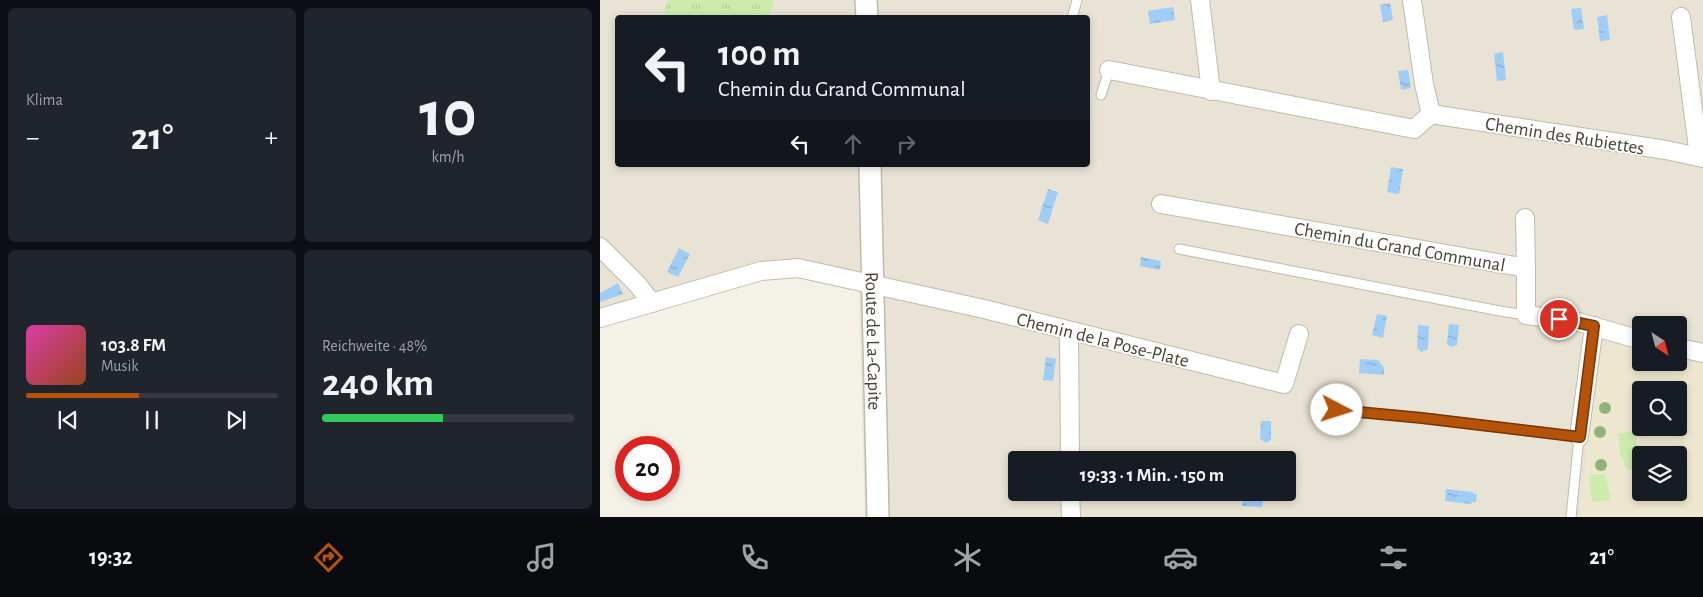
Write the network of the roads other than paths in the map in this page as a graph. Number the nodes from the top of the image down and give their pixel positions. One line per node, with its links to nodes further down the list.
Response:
1 (866, 0): 5 (street)
2 (1077, 0): 6 (lane)
3 (1200, 0): 9 (street)
4 (1412, 0): 11 (street)
5 (867, 15)
6 (1073, 15)
7 (1681, 17): 12 (street, Chemin des Rubiettes)
8 (1109, 70): 9 (street); 10 (lane)
9 (1212, 91): 11 (street)
10 (1101, 95)
11 (1431, 114): 12 (street, Chemin des Rubiettes)
12 (1701, 157)
13 (870, 167): 19 (street, Route de La-Capite)
14 (1161, 204): 18 (street, Chemin du Grand Communal)
15 (1525, 218): 18 (street)
16 (600, 246): 20 (street)
17 (1179, 249): 21 (lane)
18 (1526, 268): 21 (street, Chemin du Grand Communal)
19 (873, 283): 20 (street, Chemin de la Pose-Plate); 24 (street, Chemin de la Pose-Plate); 33 (street, Route de La-Capite)
20 (652, 303): 22 (street, Chemin de la Pose-Plate)
21 (1526, 315): 23 (street)
22 (600, 318)
23 (1594, 326): 26 (street); 30 (street)
24 (1069, 331): 25 (street, Chemin de la Pose-Plate); 31 (street)
25 (1299, 334)
26 (1632, 337)
27 (1688, 350): 28 (street)
28 (1703, 353)
29 (1320, 408): 30 (lane)
30 (1580, 437): 35 (lane)
31 (1070, 451)
32 (1070, 501): 34 (street)
33 (878, 517)
34 (1071, 517)
35 (1571, 517)

